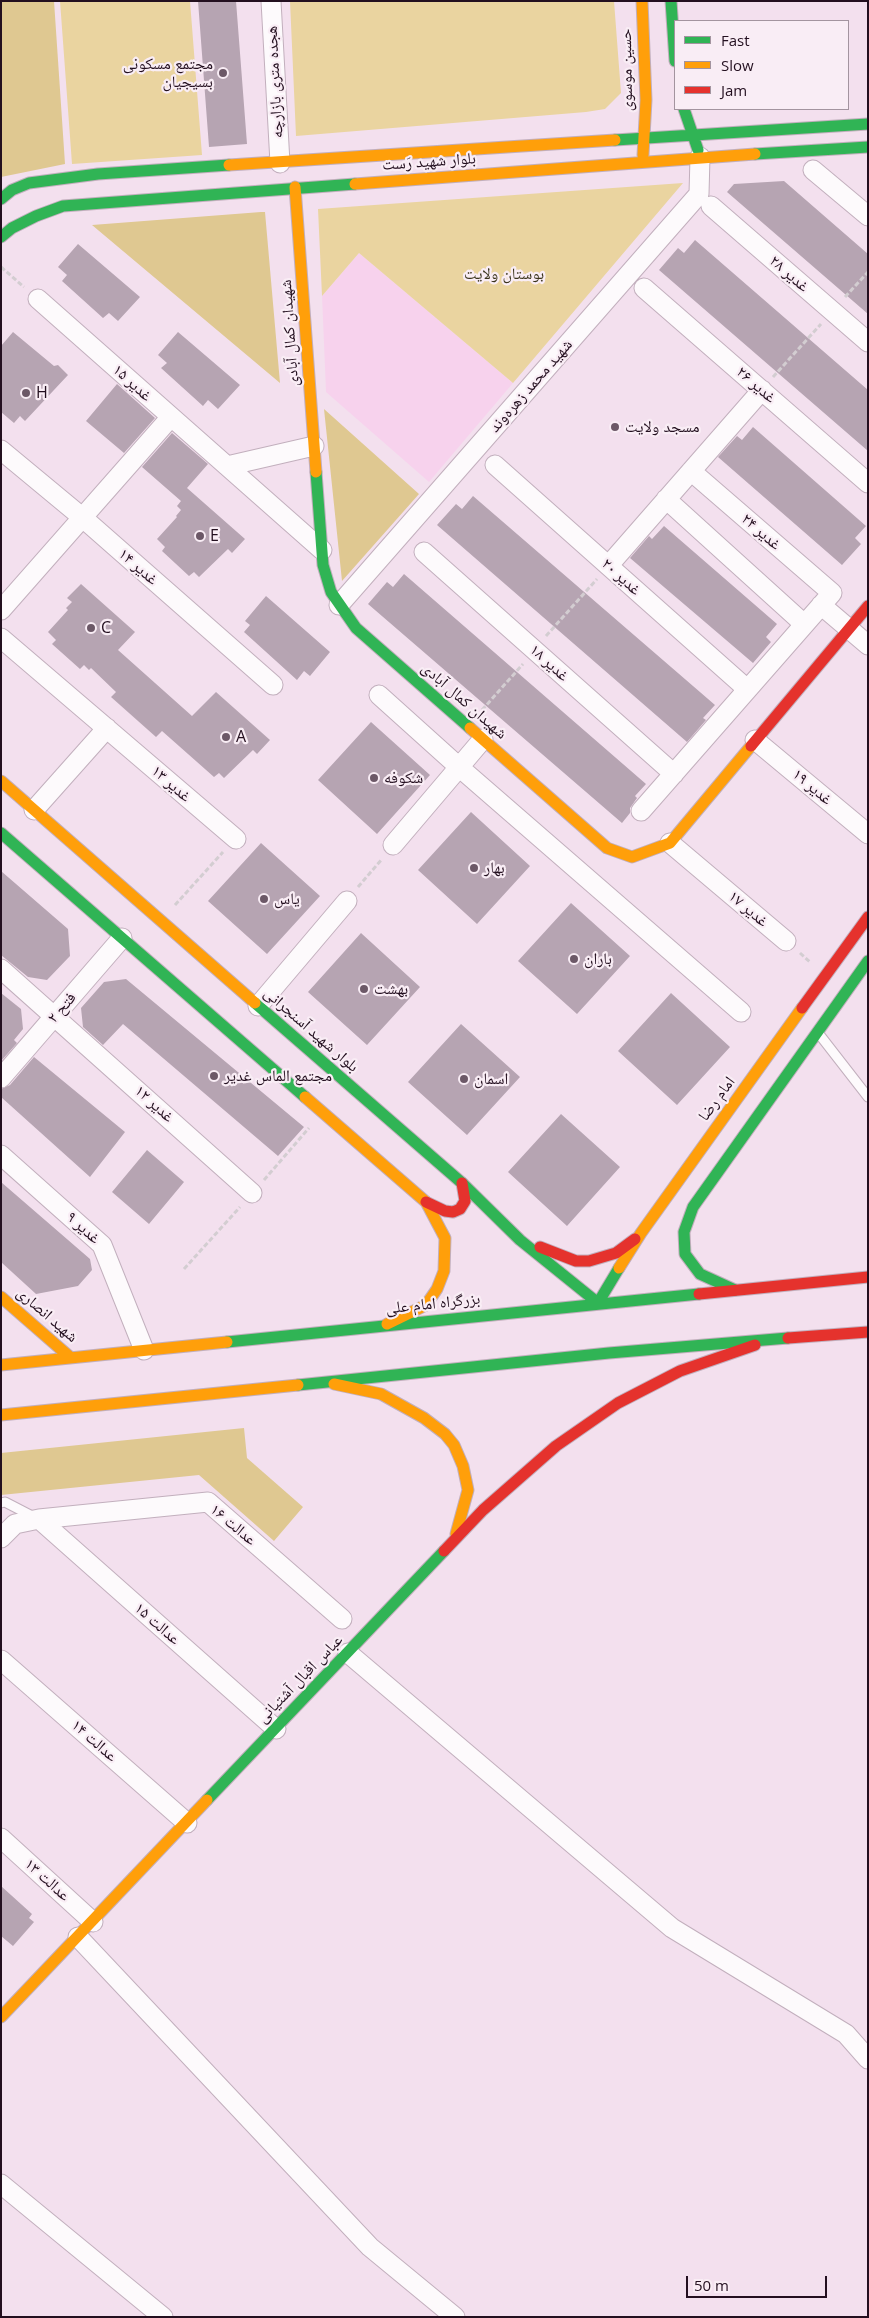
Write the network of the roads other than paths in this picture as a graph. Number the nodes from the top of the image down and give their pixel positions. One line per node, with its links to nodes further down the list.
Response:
1 (271, 1): 11 (street, هجده متری بازارچه)
2 (642, 1): 8 (main road, حسین موسوی)
3 (670, 1): 4 (main road)
4 (674, 49)
5 (684, 110): 7 (main road)
6 (868, 124): 7 (main road, بلوار شهید رَست)
7 (695, 136): 8 (main road, بلوار شهید رَست); 10 (main road)
8 (642, 139): 11 (main road, بلوار شهید رَست); 12 (main road, حسین موسوی)
9 (868, 147): 10 (main road, بلوار شهید رَست)
10 (700, 157): 12 (main road, بلوار شهید رَست); 36 (street, شهید محمد زهره‌وند)
11 (280, 162): 15 (main road, بلوار شهید رَست)
12 (643, 162): 14 (main road, بلوار شهید رَست)
13 (813, 170): 17 (street)
14 (295, 187): 18 (main road, بلوار شهید رَست); 24 (main road, شهیدان کمال آبادی)
15 (1, 199)
16 (711, 206): 21 (street, غدیر ۲۸)
17 (868, 216)
18 (1, 237)
19 (644, 288): 22 (street, غدیر ۲۶)
20 (38, 299): 23 (street, غدیر ۱۵)
21 (868, 342)
22 (762, 390): 28 (street); 29 (street, غدیر ۲۶)
23 (170, 418): 27 (street, غدیر ۱۵); 31 (street)
24 (314, 446): 27 (street); 32 (main road, شهیدان کمال آبادی)
25 (1, 450): 31 (street, غدیر ۱۴)
26 (495, 465): 34 (street, غدیر ۲۰)
27 (227, 466): 32 (street, غدیر ۱۵)
28 (691, 471): 30 (street); 35 (street, غدیر ۲۴)
29 (868, 483)
30 (666, 500): 34 (street); 39 (street)
31 (83, 518): 38 (street); 43 (street, غدیر ۱۴)
32 (322, 550): 36 (main road, شهیدان کمال آبادی)
33 (424, 552): 50 (street, غدیر ۱۸)
34 (609, 565): 44 (street, غدیر ۲۰)
35 (826, 599): 39 (street); 40 (street, غدیر ۲۴)
36 (339, 605): 47 (main road, شهیدان کمال آبادی)
37 (868, 606): 40 (main road)
38 (1, 610)
39 (804, 624): 44 (street)
40 (848, 629): 42 (street, غدیر ۲۴); 48 (main road)
41 (1, 638): 46 (street, غدیر ۱۳)
42 (868, 646)
43 (274, 685)
44 (747, 689): 50 (street)
45 (379, 694): 49 (street)
46 (107, 728): 52 (street); 56 (street, غدیر ۱۳)
47 (483, 739): 49 (street); 57 (main road, شهیدان کمال آبادی)
48 (755, 740): 55 (street, غدیر ۱۹); 57 (main road)
49 (459, 767): 58 (street); 66 (street)
50 (674, 774): 53 (street)
51 (1, 781): 52 (main road, بلوار شهید آسنجرانی)
52 (34, 810): 65 (main road, بلوار شهید آسنجرانی)
53 (641, 812)
54 (1, 833): 61 (main road)
55 (868, 834)
56 (236, 839)
57 (670, 843): 62 (street, غدیر ۱۷)
58 (393, 845)
59 (347, 901): 65 (street)
60 (868, 917): 72 (main road, امام رضا)
61 (122, 938): 67 (street, فتح ۲); 76 (main road)
62 (786, 942)
63 (868, 961): 68 (main road)
64 (1, 969): 67 (street, غدیر ۱۲)
65 (258, 1006): 73 (main road, بلوار شهید آسنجرانی)
66 (741, 1012)
67 (55, 1016): 69 (street, فتح ۲); 75 (street, غدیر ۱۲)
68 (817, 1031): 70 (lane); 74 (main road)
69 (1, 1078)
70 (868, 1098)
71 (1, 1155): 86 (street, غدیر ۹)
72 (686, 1170): 74 (main road); 77 (main road, امام رضا)
73 (462, 1183): 76 (main road); 78 (main road, بلوار شهید آسنجرانی)
74 (699, 1184): 80 (main road)
75 (252, 1193)
76 (426, 1202): 83 (main road)
77 (641, 1233): 78 (main road); 82 (main road, امام رضا)
78 (520, 1240): 82 (main road, بلوار شهید آسنجرانی)
79 (868, 1277): 80 (main road, بزرگراه امام علی)
80 (735, 1290): 82 (main road, بزرگراه امام علی)
81 (1, 1298): 87 (main road, شهید انصاری)
82 (598, 1304): 83 (main road, بزرگراه امام علی)
83 (386, 1325): 86 (main road, بزرگراه امام علی)
84 (868, 1332): 85 (main road)
85 (770, 1340): 89 (main road); 94 (main road)
86 (144, 1350): 87 (main road, بزرگراه امام علی)
87 (71, 1358): 88 (main road, بزرگراه امام علی)
88 (1, 1365)
89 (327, 1383): 90 (main road); 94 (main road, عباس اقبال آشتیانی)
90 (1, 1415)
91 (1, 1503): 92 (lane)
92 (38, 1519): 93 (street, عدالت ۱۶); 95 (street, عدالت ۱۶); 98 (street, عدالت ۱۵)
93 (1, 1538)
94 (453, 1542): 96 (main road, عباس اقبال آشتیانی)
95 (342, 1619)
96 (348, 1653): 98 (main road, عباس اقبال آشتیانی); 104 (street)
97 (1, 1660): 99 (street, عدالت ۱۴)
98 (276, 1729): 99 (main road, عباس اقبال آشتیانی)
99 (187, 1823): 101 (main road, عباس اقبال آشتیانی)
100 (1, 1838): 101 (street, عدالت ۱۳)
101 (93, 1922): 102 (main road, عباس اقبال آشتیانی)
102 (78, 1938): 103 (main road, عباس اقبال آشتیانی); 107 (street)
103 (1, 2018)
104 (868, 2059)
105 (1, 2184): 106 (street)
106 (163, 2317)
107 (455, 2317)

